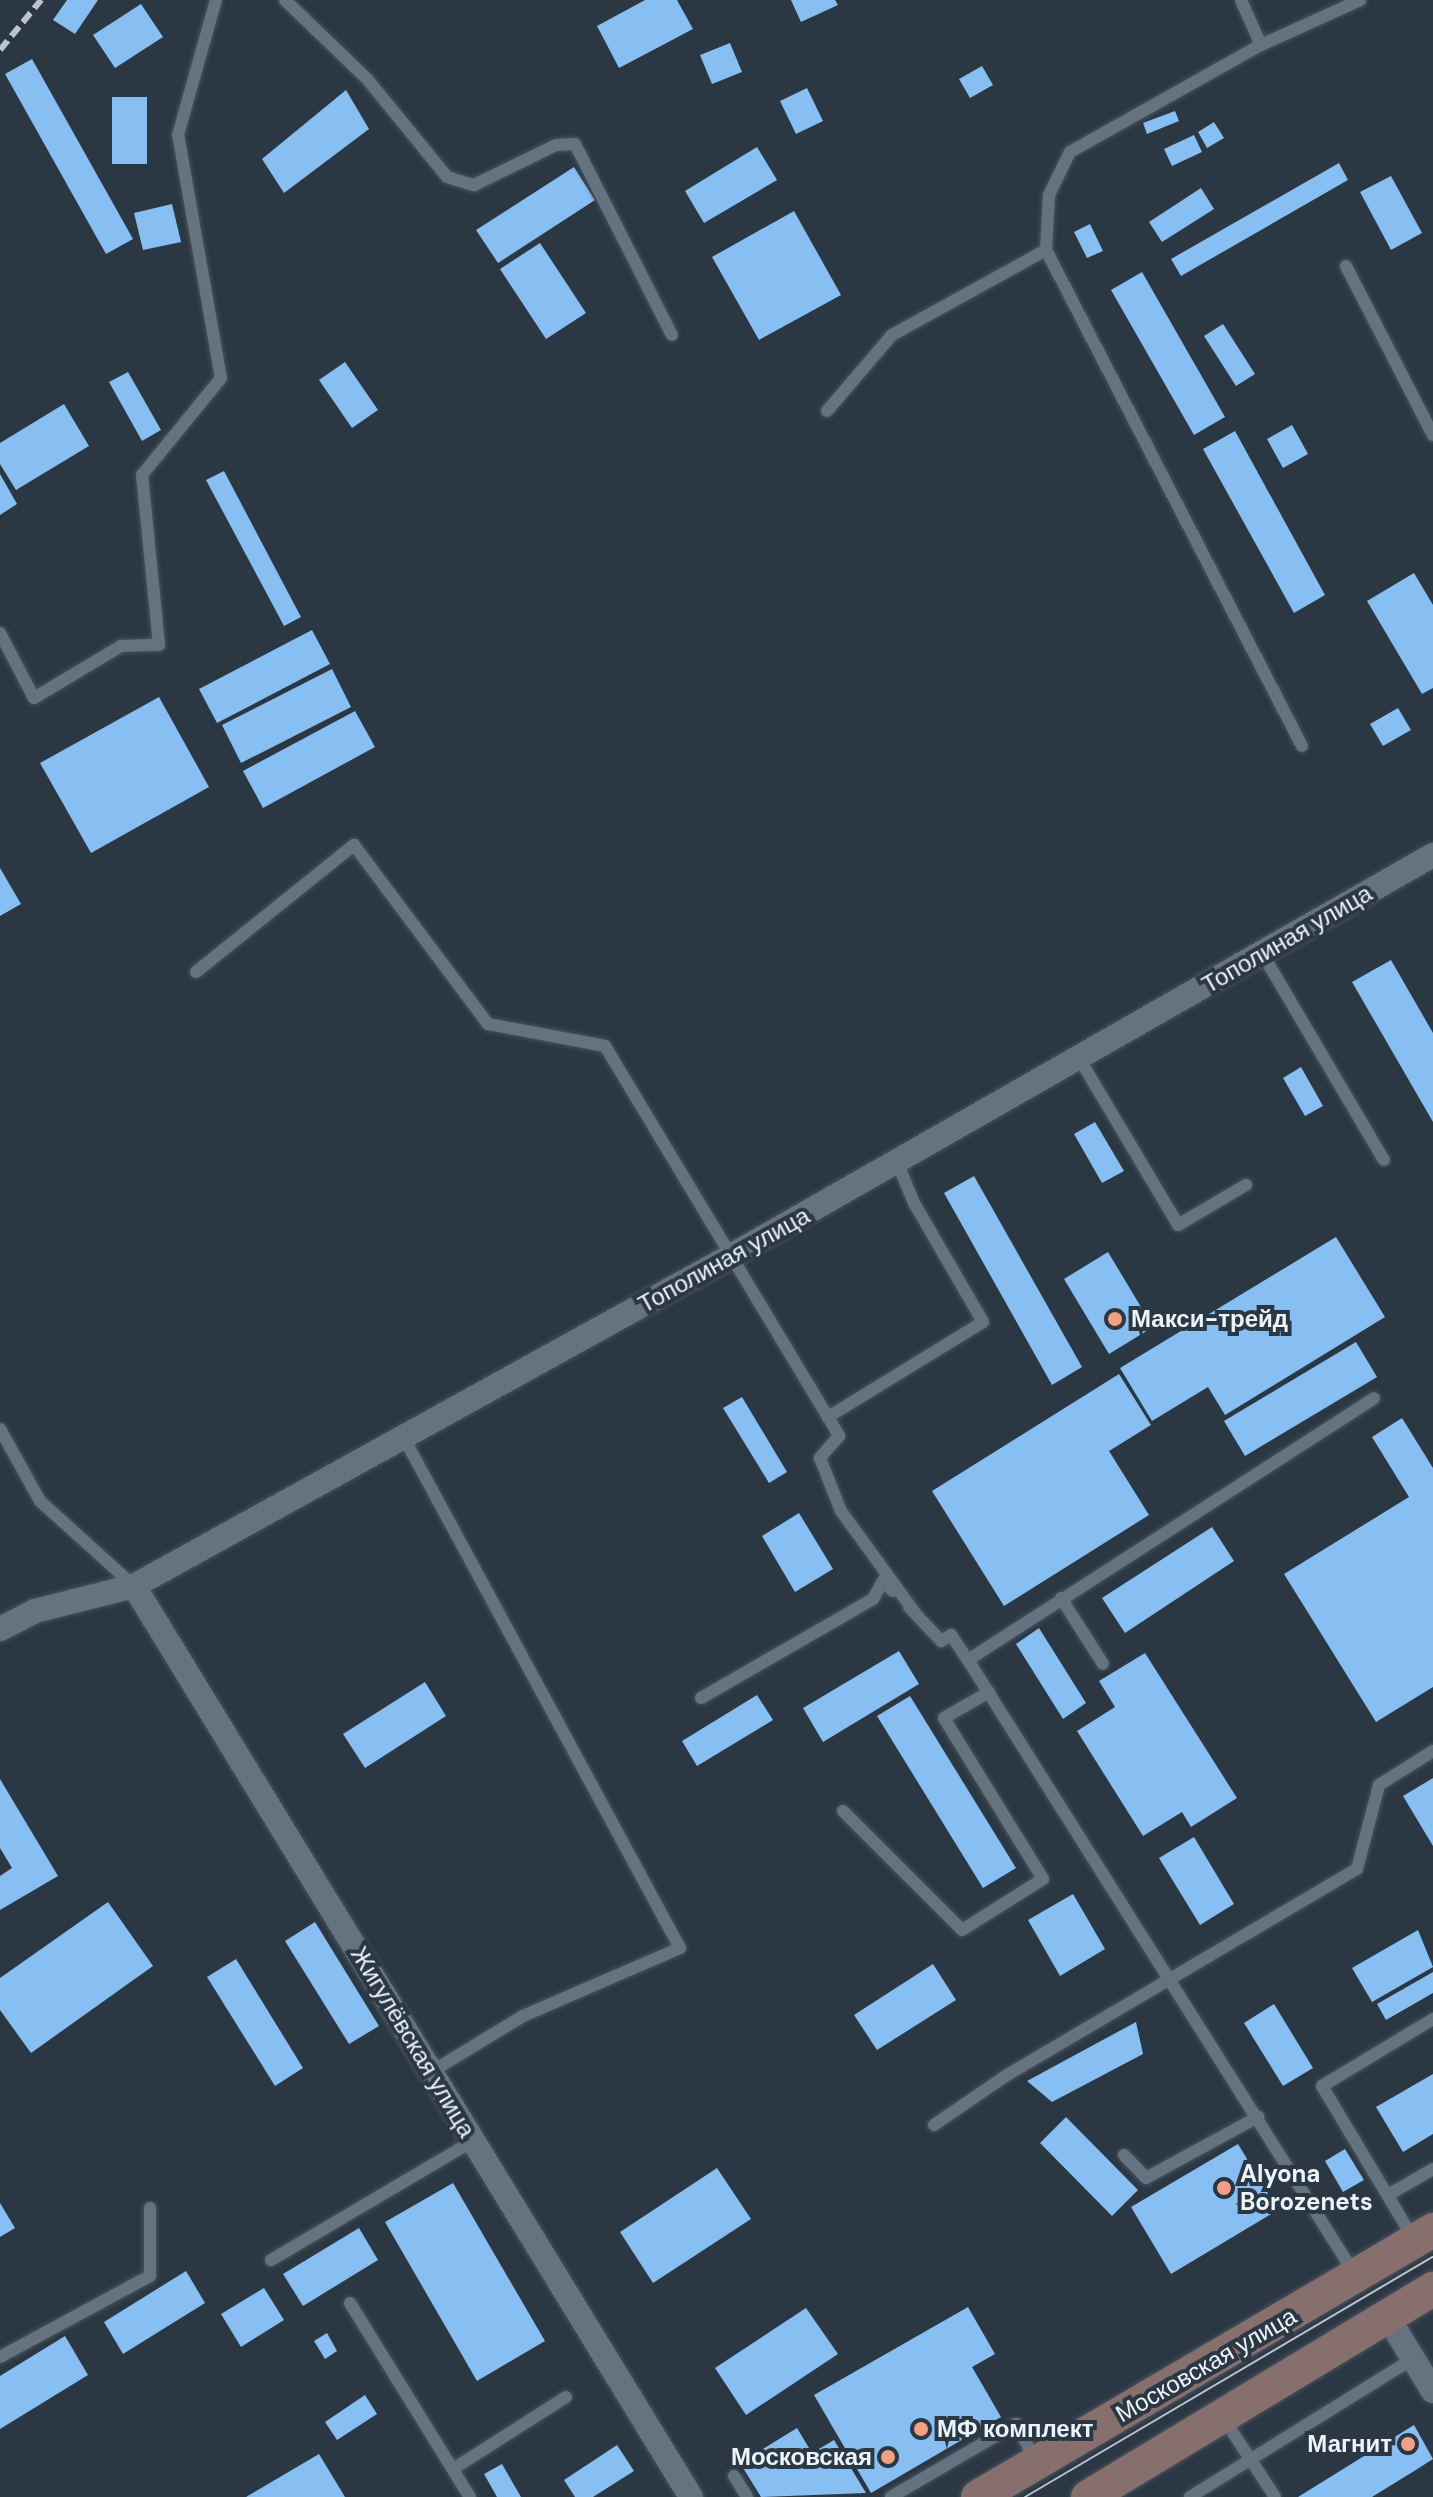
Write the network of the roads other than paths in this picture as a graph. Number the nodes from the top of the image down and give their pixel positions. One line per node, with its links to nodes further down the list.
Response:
1 (216, 0): 11 (lane)
2 (285, 0): 8 (lane)
3 (1241, 0): 5 (lane)
4 (1360, 0): 5 (lane)
5 (1261, 45): 6 (lane)
6 (1046, 250): 9 (lane); 12 (lane)
7 (1346, 266): 10 (lane)
8 (672, 335)
9 (827, 411)
10 (1433, 435)
11 (0, 633)
12 (1302, 746)
13 (1433, 855): 14 (street, Тополиная улица)
14 (1262, 953): 16 (street, Тополиная улица); 17 (lane)
15 (196, 972): 20 (lane)
16 (1079, 1058): 18 (street, Тополиная улица); 19 (lane)
17 (1384, 1160)
18 (897, 1162): 20 (street, Тополиная улица); 22 (lane)
19 (1246, 1185)
20 (729, 1257): 22 (lane); 24 (street, Тополиная улица)
21 (1374, 1398): 26 (lane)
22 (828, 1417): 27 (lane)
23 (0, 1429): 25 (lane)
24 (404, 1438): 25 (street, Тополиная улица); 37 (lane)
25 (134, 1586): 28 (street, Тополиная улица); 37 (street, Жигулёвская улица)
26 (1061, 1598): 29 (lane); 30 (lane)
27 (915, 1613): 29 (lane); 32 (lane)
28 (0, 1629)
29 (968, 1660): 31 (lane)
30 (1103, 1664)
31 (989, 1692): 34 (lane); 35 (lane)
32 (701, 1698)
33 (1433, 1751): 35 (lane)
34 (843, 1811)
35 (1173, 1979): 38 (lane); 39 (lane)
36 (1433, 2019): 43 (lane)
37 (431, 2072): 40 (street, Жигулёвская улица)
38 (1258, 2117): 41 (lane); 47 (lane)
39 (934, 2125)
40 (473, 2141): 46 (lane); 62 (street, Жигулёвская улица)
41 (1124, 2155)
42 (1433, 2169): 43 (lane)
43 (1388, 2195): 45 (lane)
44 (150, 2208): 51 (lane)
45 (1424, 2236): 47 (street, Московская улица)
46 (271, 2260)
47 (1356, 2276): 57 (street, Московская улица)
48 (1433, 2289): 50 (street)
49 (350, 2303): 58 (lane)
50 (1387, 2316): 52 (street); 55 (street)
51 (0, 2355)
52 (1413, 2359): 53 (street); 56 (lane)
53 (1433, 2391)
54 (566, 2397): 58 (lane)
55 (1224, 2418): 56 (lane); 65 (street)
56 (1251, 2461): 66 (lane); 67 (lane)
57 (1038, 2463): 63 (lane); 64 (street, Московская улица)
58 (453, 2469): 61 (lane)
59 (734, 2476): 60 (lane)
60 (744, 2496)
61 (470, 2497)
62 (691, 2497)
63 (891, 2497)
64 (978, 2497)
65 (1088, 2497)
66 (1190, 2497)
67 (1275, 2497)

